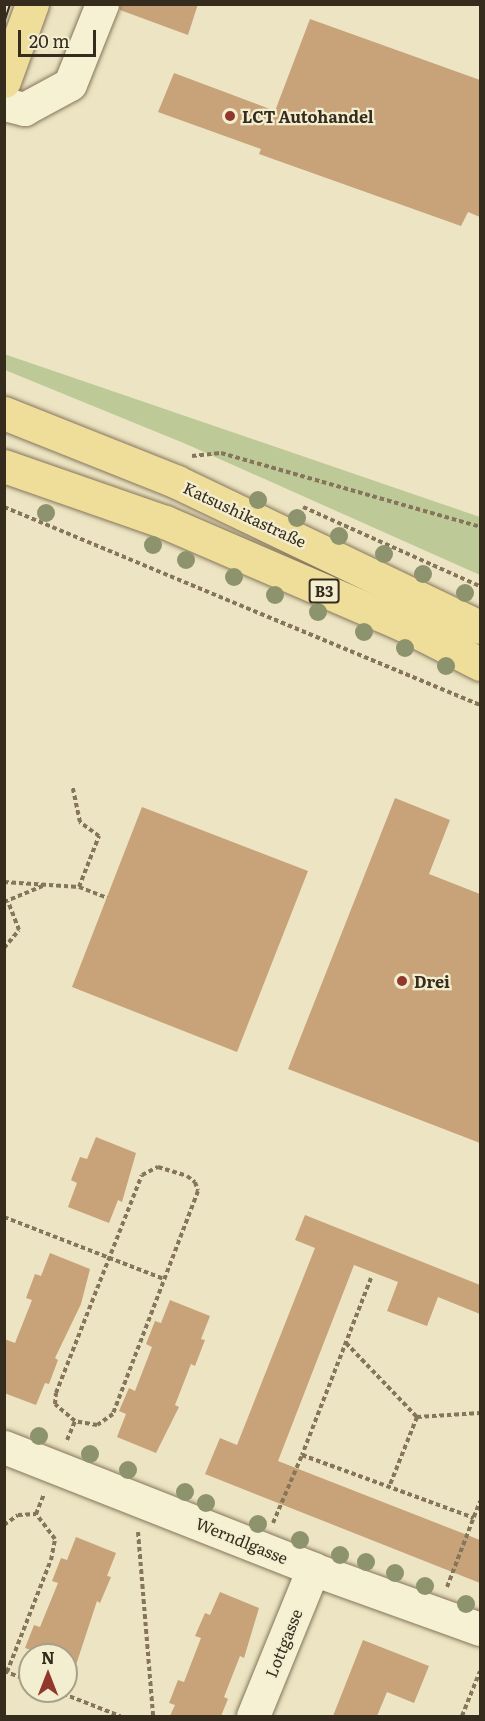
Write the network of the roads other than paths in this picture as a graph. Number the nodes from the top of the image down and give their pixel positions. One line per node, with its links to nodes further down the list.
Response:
1 (32, 4): 3 (main road)
2 (102, 4): 4 (street)
3 (4, 81)
4 (4, 104)
5 (4, 413): 7 (main road, Katsushikastraße / B3)
6 (4, 466): 8 (main road, B3)
7 (480, 627)
8 (480, 664)
9 (4, 1447): 10 (street, Werndlgasse)
10 (313, 1569): 11 (street, Werndlgasse); 12 (street, Lottgasse)
11 (480, 1629)
12 (254, 1716)

